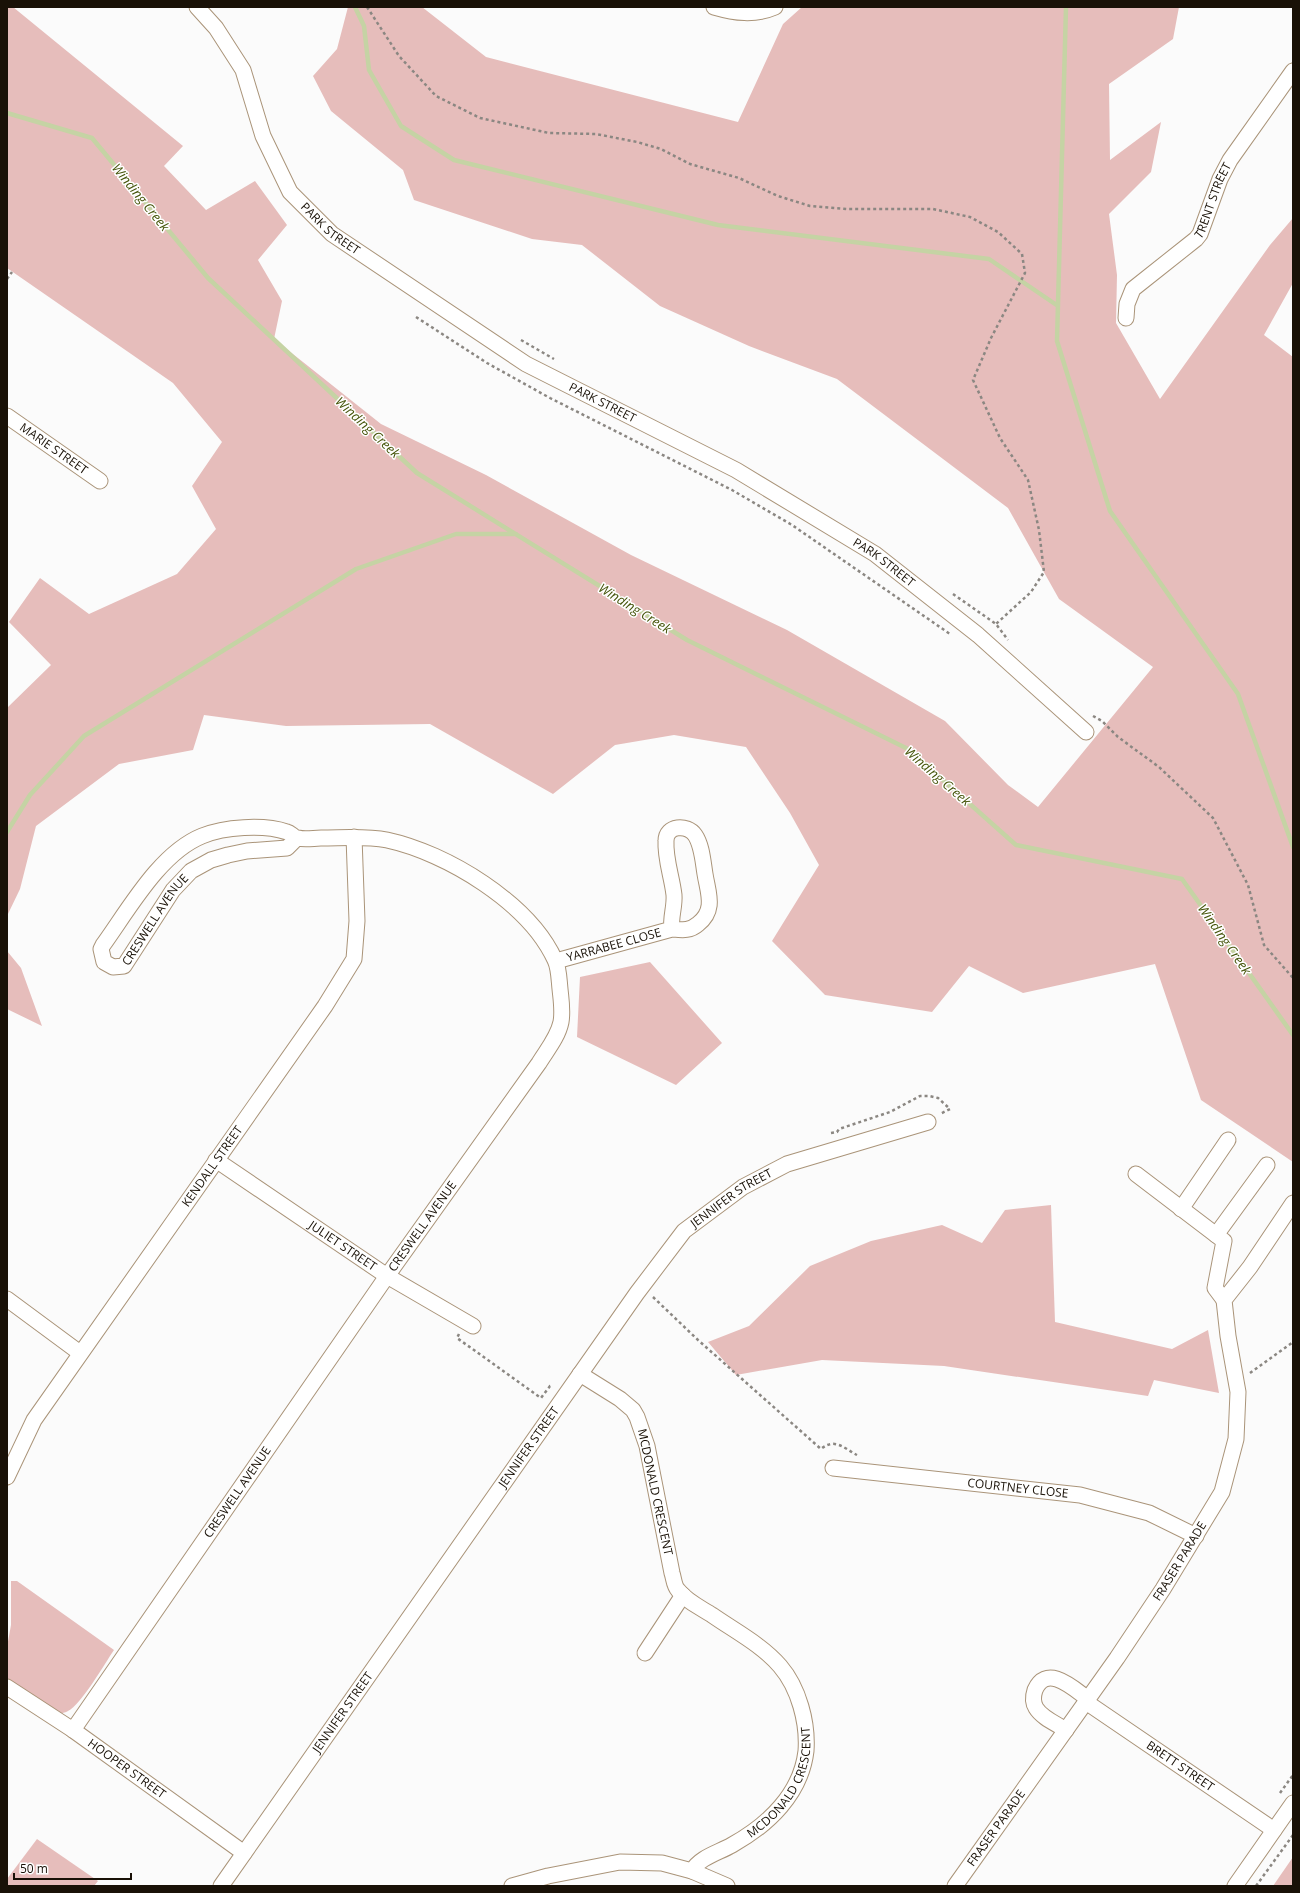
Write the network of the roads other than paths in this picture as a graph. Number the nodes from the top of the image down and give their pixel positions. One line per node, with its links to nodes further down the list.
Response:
1 (197, 7): 8 (street, PARK STREET)
2 (714, 7): 3 (street)
3 (775, 7)
4 (1293, 71): 5 (street, TRENT STREET)
5 (1126, 318)
6 (7, 416): 7 (street, MARIE STREET)
7 (100, 481)
8 (1086, 732)
9 (354, 837): 10 (street, CRESWELL AVENUE); 12 (street, CRESWELL AVENUE); 15 (street, KENDALL STREET)
10 (297, 838): 10 (street, CRESWELL AVENUE)
11 (672, 929): 11 (street, YARRABEE CLOSE); 12 (street, YARRABEE CLOSE)
12 (556, 961): 21 (street, CRESWELL AVENUE)
13 (928, 1122): 26 (street, JENNIFER STREET)
14 (1228, 1140): 19 (street)
15 (216, 1160): 21 (street, JULIET STREET); 25 (street, KENDALL STREET)
16 (1267, 1165): 20 (street)
17 (1136, 1174): 19 (street)
18 (1293, 1204): 23 (street)
19 (1181, 1209): 20 (street)
20 (1216, 1235): 23 (street, FRASER PARADE)
21 (387, 1276): 24 (street, JULIET STREET); 34 (street, CRESWELL AVENUE)
22 (7, 1299): 25 (street)
23 (1224, 1300): 29 (street, FRASER PARADE)
24 (473, 1326)
25 (80, 1353): 28 (street, KENDALL STREET)
26 (580, 1374): 30 (street, MCDONALD CRESCENT); 38 (street, JENNIFER STREET)
27 (833, 1468): 29 (street, COURTNEY CLOSE)
28 (7, 1477)
29 (1196, 1536): 33 (street, FRASER PARADE)
30 (683, 1595): 31 (street); 39 (street, MCDONALD CRESCENT)
31 (645, 1652)
32 (7, 1687): 34 (street, HOOPER STREET)
33 (1087, 1701): 35 (street, FRASER PARADE); 35 (street); 37 (street, BRETT STREET)
34 (73, 1730): 38 (street, HOOPER STREET)
35 (1066, 1730): 43 (street, FRASER PARADE)
36 (1293, 1803): 37 (street)
37 (1274, 1830): 44 (street)
38 (244, 1853): 40 (street, JENNIFER STREET)
39 (692, 1871): 41 (street); 42 (street)
40 (221, 1886)
41 (512, 1886)
42 (727, 1886)
43 (955, 1886)
44 (1235, 1886)

